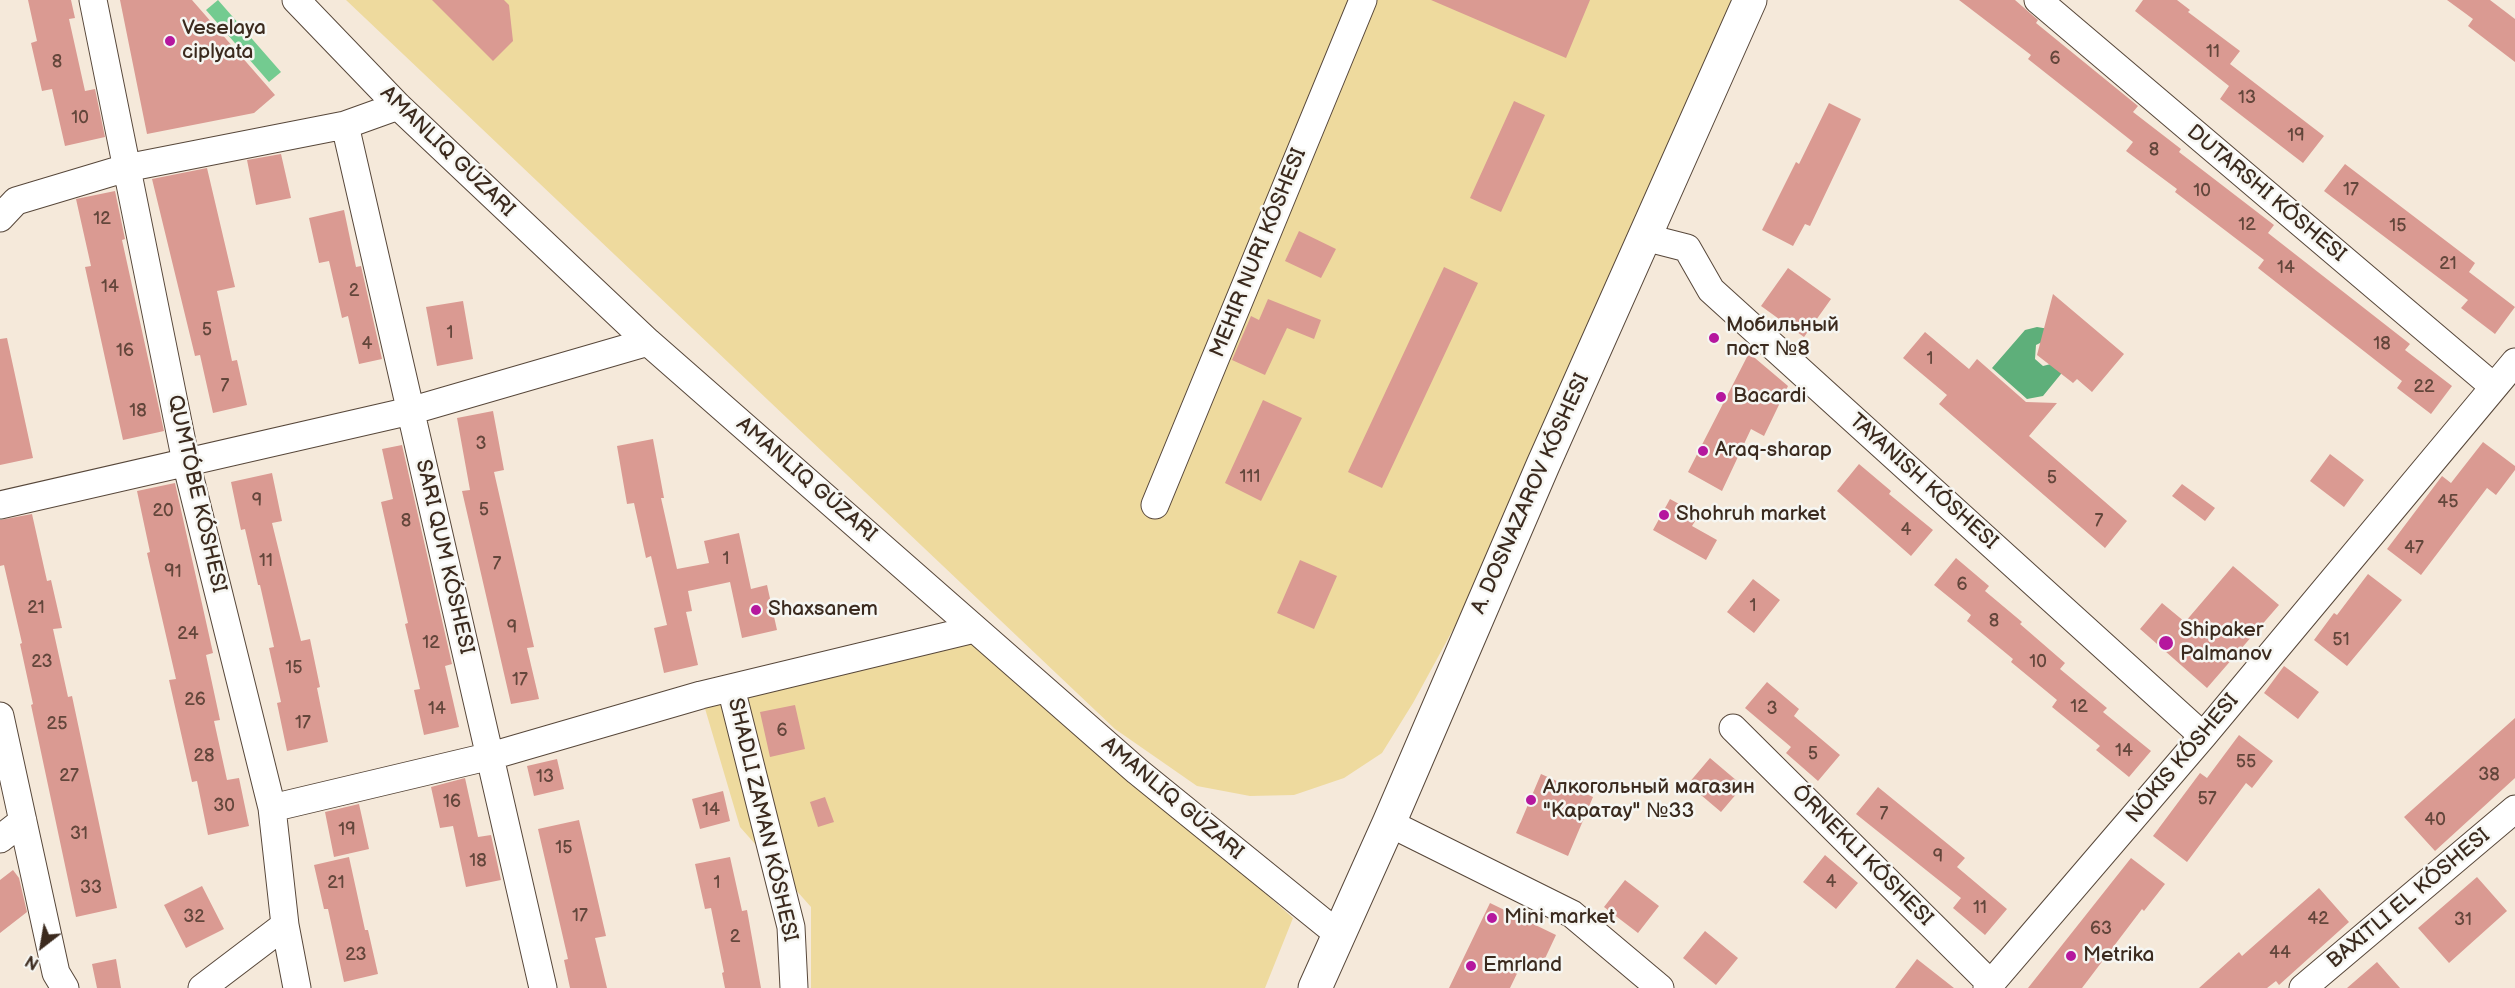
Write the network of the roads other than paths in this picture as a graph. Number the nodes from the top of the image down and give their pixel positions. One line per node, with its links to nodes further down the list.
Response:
1 (93, 0): 8 (street, QUMTÓBE KÓSHESI)
2 (296, 0): 6 (street)
3 (1363, 0): 17 (street)
4 (1750, 0): 10 (main road, A. DOSNAZAROV KÓSHESI)
5 (2038, 0): 13 (street)
6 (398, 106): 7 (street); 11 (street)
7 (345, 125): 8 (street); 14 (street)
8 (126, 168): 9 (street); 15 (street, QUMTÓBE KÓSHESI)
9 (0, 218)
10 (1644, 237): 22 (street); 27 (main road, A. DOSNAZAROV KÓSHESI)
11 (648, 342): 14 (street); 18 (street)
12 (2515, 362): 13 (street, NÓKIS KÓSHESI)
13 (2494, 387): 22 (street, NÓKIS KÓSHESI)
14 (410, 411): 15 (street); 23 (street)
15 (186, 462): 16 (street); 24 (street, QUMTÓBE KÓSHESI)
16 (0, 505)
17 (1155, 505)
18 (975, 629): 19 (street); 30 (street)
19 (731, 688): 23 (street); 36 (street)
20 (0, 716): 26 (street)
21 (1733, 728): 31 (street, ÓRNEKLI KÓSHESI)
22 (2204, 736): 31 (street, NÓKIS KÓSHESI)
23 (491, 756): 24 (street); 35 (street)
24 (272, 808): 29 (street, QUMTÓBE KÓSHESI)
25 (2515, 809): 39 (street)
26 (23, 821): 28 (street); 32 (street)
27 (1389, 823): 30 (main road, A. DOSNAZAROV KÓSHESI); 38 (street)
28 (0, 839)
29 (285, 925): 33 (street); 34 (street, QUMTÓBE KÓSHESI)
30 (1338, 934): 37 (main road, A. DOSNAZAROV KÓSHESI)
31 (1989, 986)
32 (65, 988)
33 (202, 988)
34 (297, 988)
35 (543, 988)
36 (794, 988)
37 (1315, 988)
38 (1660, 988)
39 (2303, 988)

